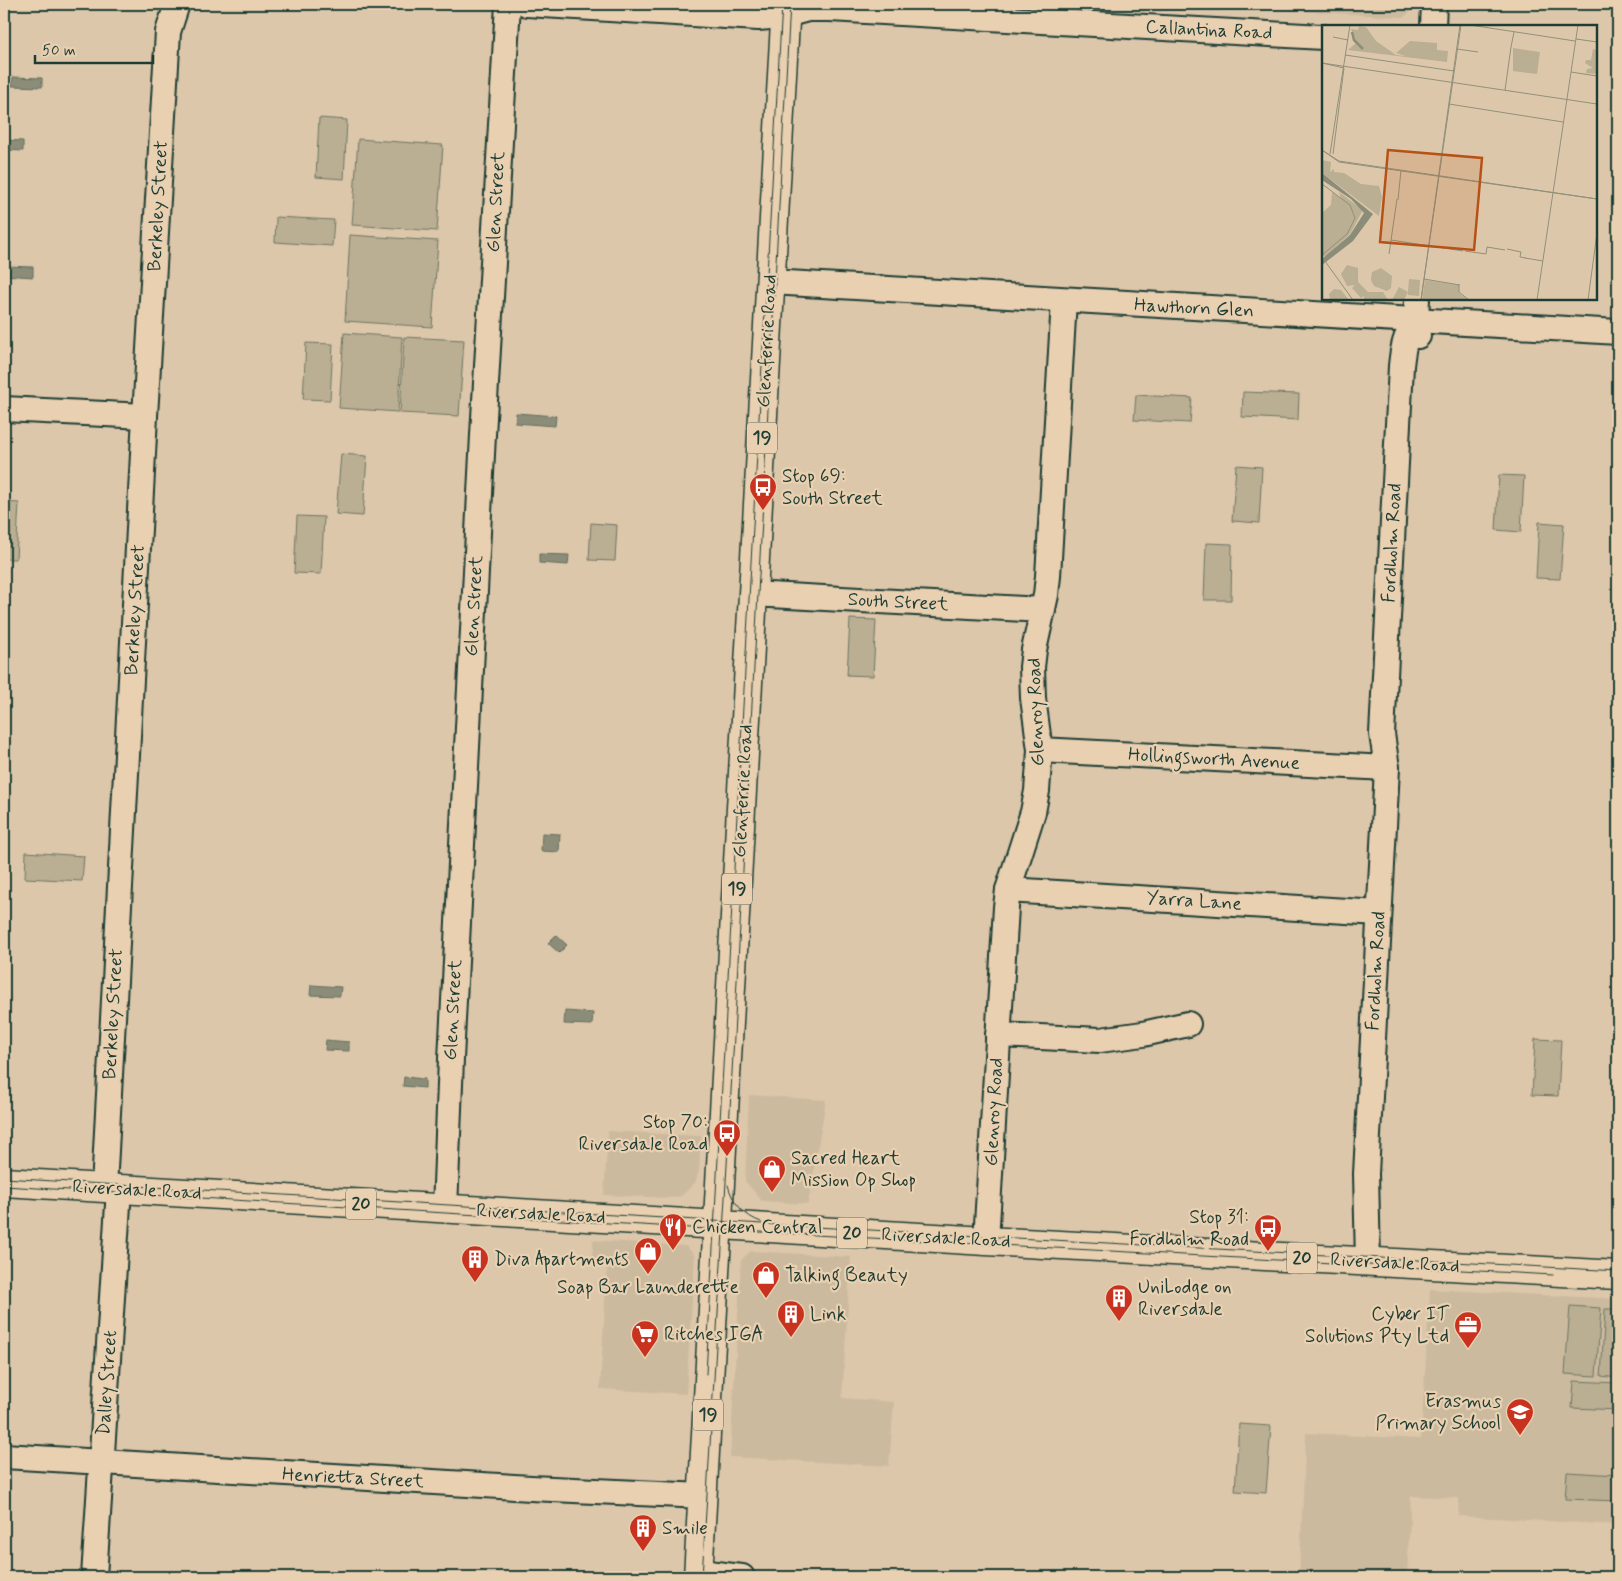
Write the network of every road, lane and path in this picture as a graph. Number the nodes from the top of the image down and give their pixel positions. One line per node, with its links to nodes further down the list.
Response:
1 (163, 4): 8 (street, Berkeley Street)
2 (177, 4): 8 (street, Berkeley Street)
3 (508, 4): 26 (street, Glen Street)
4 (527, 4): 6 (street, Callantina Road)
5 (1434, 4): 7 (street)
6 (786, 9): 9 (street, Callantina Road); 10 (main road, Glenferrie Road / 19)
7 (1433, 25)
8 (168, 32): 15 (street, Berkeley Street)
9 (1322, 37)
10 (771, 282): 11 (street, Hawthorn Glen); 16 (main road, Glenferrie Road / 19)
11 (1064, 300): 12 (street, Hawthorn Glen); 17 (street, Glenroy Road)
12 (1417, 310): 13 (street, Hawthorn Glen); 19 (street, Fordholm Road)
13 (1618, 332)
14 (4, 409): 15 (street)
15 (146, 416): 25 (street, Berkeley Street)
16 (754, 594): 17 (street, South Street); 27 (main road, Glenferrie Road / 19)
17 (1043, 610): 18 (street, Glenroy Road)
18 (1040, 750): 19 (street, Hollingsworth Avenue); 20 (street, Glenroy Road)
19 (1387, 768): 21 (street, Fordholm Road)
20 (1008, 890): 21 (street, Yarra Lane); 23 (street, Glenroy Road)
21 (1380, 913): 29 (street, Fordholm Road)
22 (1188, 1024): 23 (street)
23 (998, 1035): 28 (street, Glenroy Road)
24 (4, 1182): 25 (main road, Riversdale Road / 20)
25 (112, 1188): 26 (main road, Riversdale Road / 20); 32 (street, Dalley Street)
26 (445, 1208): 27 (main road, Riversdale Road / 20)
27 (719, 1225): 28 (main road, Riversdale Road / 20); 33 (main road, Glenferrie Road / 19)
28 (986, 1241): 29 (main road, Riversdale Road / 20)
29 (1360, 1261): 30 (main road, Riversdale Road / 20)
30 (1618, 1275)
31 (4, 1456): 32 (street, Henrietta Street)
32 (101, 1463): 33 (street, Henrietta Street); 35 (street, Dalley Street)
33 (703, 1496): 34 (main road, Glenferrie Road / 19)
34 (698, 1575): 36 (street)
35 (94, 1577)
36 (742, 1577)

